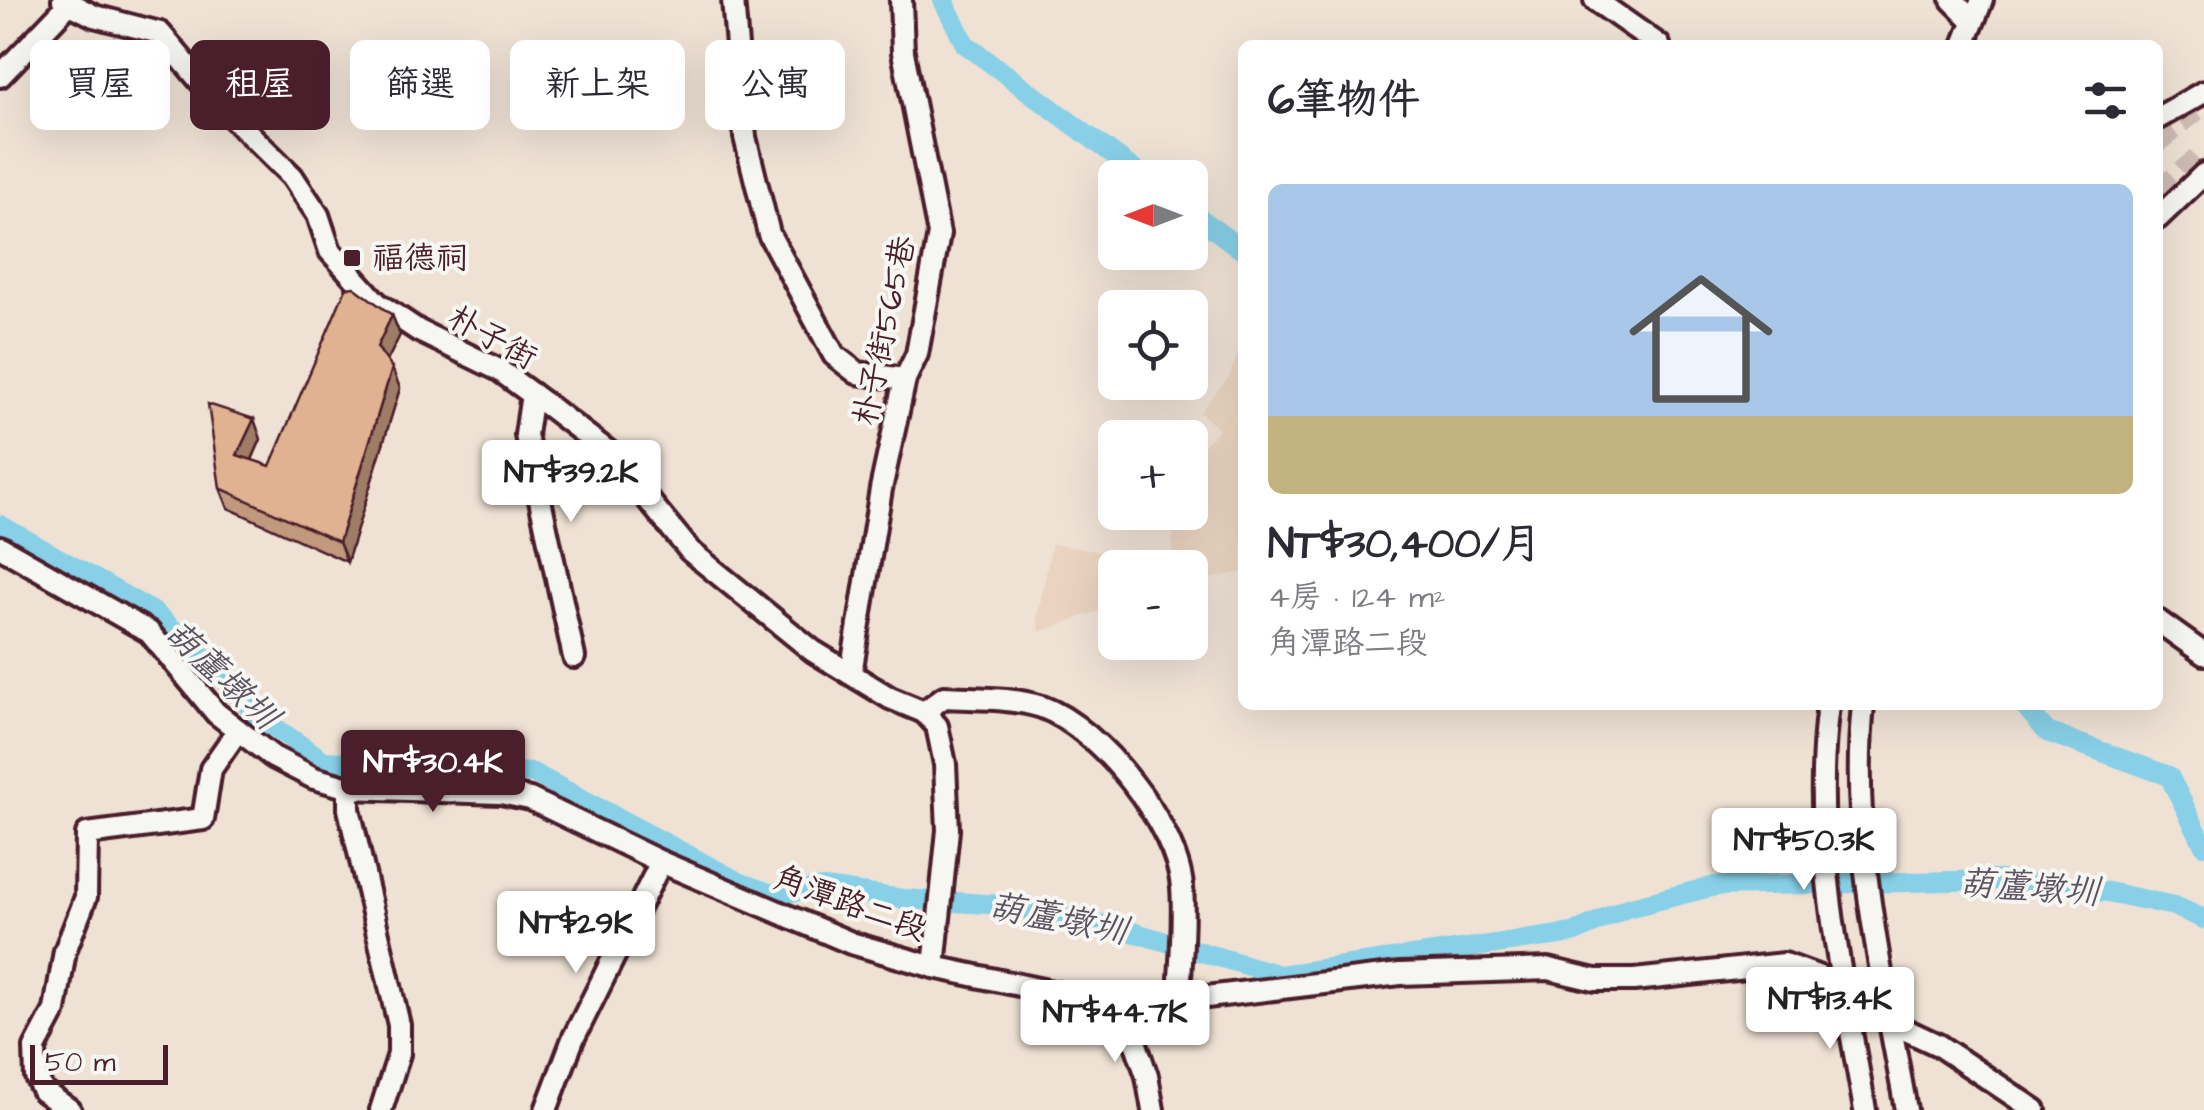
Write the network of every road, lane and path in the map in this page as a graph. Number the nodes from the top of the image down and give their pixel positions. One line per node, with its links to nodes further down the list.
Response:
1 (734, 0): 15 (street)
2 (901, 0): 15 (street, 朴子街565巷)
3 (1595, 0): 8 (street)
4 (1952, 0): 7 (street)
5 (1982, 0): 7 (street)
6 (65, 3): 10 (street); 16 (street, 朴子街)
7 (1972, 20): 9 (street)
8 (1652, 40)
9 (1966, 40)
10 (0, 76)
11 (2204, 92): 12 (street)
12 (2163, 115)
13 (2204, 174): 14 (street)
14 (2163, 213)
15 (905, 379): 21 (street, 朴子街565巷)
16 (532, 394): 20 (street); 21 (street, 朴子街)
17 (0, 547): 25 (street, 角潭路二段)
18 (2163, 625): 19 (street)
19 (2204, 654)
20 (574, 658)
21 (851, 674): 24 (street, 朴子街)
22 (1827, 710): 29 (street)
23 (1863, 710): 32 (street)
24 (924, 712): 28 (street); 30 (street)
25 (238, 730): 26 (street, 角潭路二段); 33 (street)
26 (350, 788): 27 (street, 角潭路二段); 34 (street)
27 (661, 862): 28 (street, 角潭路二段); 35 (street)
28 (934, 967): 31 (street, 角潭路二段)
29 (1844, 986): 30 (street, 角潭路二段); 32 (street, 角潭路二段); 37 (street)
30 (1179, 1002): 31 (street, 角潭路二段)
31 (1123, 1007): 36 (street)
32 (1891, 1023): 38 (street); 39 (street, 角潭路二段)
33 (70, 1110)
34 (381, 1110)
35 (546, 1110)
36 (1153, 1110)
37 (1865, 1110)
38 (1906, 1110)
39 (2035, 1110)

